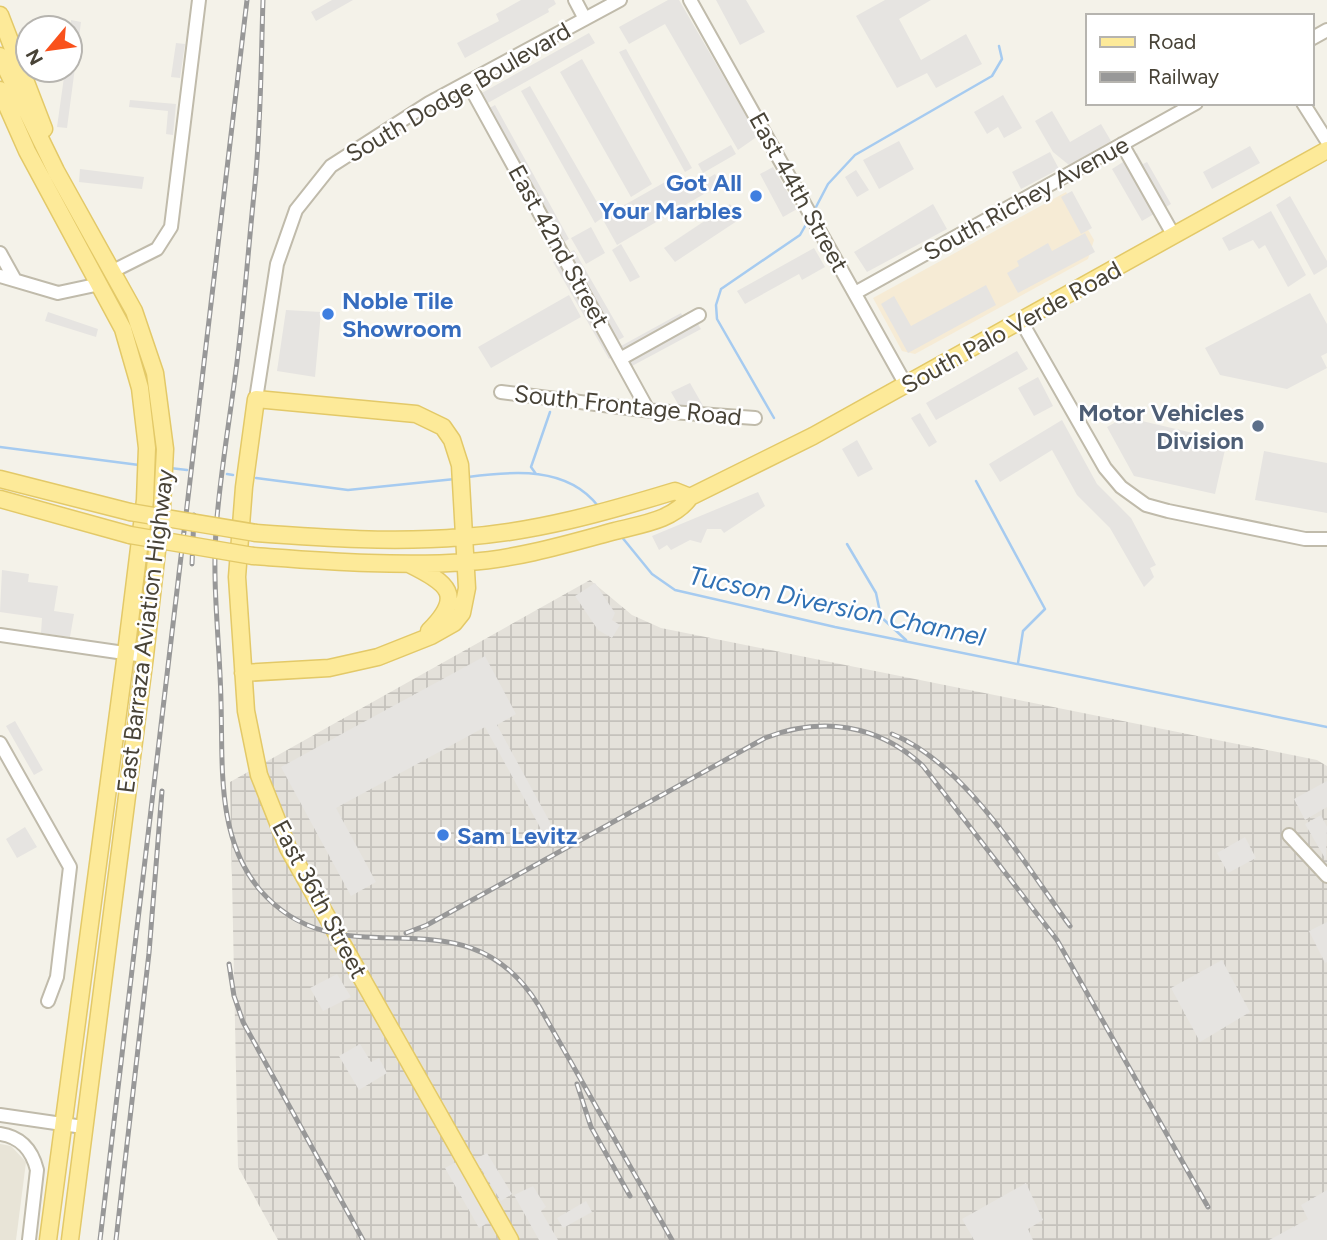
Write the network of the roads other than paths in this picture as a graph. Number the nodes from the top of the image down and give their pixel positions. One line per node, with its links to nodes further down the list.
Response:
1 (199, 0): 20 (street)
2 (575, 0): 6 (street)
3 (620, 0): 6 (street, South Dodge Boulevard)
4 (690, 0): 24 (street, East 44th Street)
5 (0, 15): 16 (main road)
6 (585, 19): 8 (street, South Dodge Boulevard)
7 (0, 56): 16 (main road, East Barraza Aviation Highway)
8 (468, 83): 27 (street, East 42nd Street); 30 (street, South Dodge Boulevard)
9 (0, 90): 17 (main road, East Barraza Aviation Highway)
10 (1192, 105): 14 (street, South Richey Avenue)
11 (1304, 105): 13 (street)
12 (0, 115): 17 (main road)
13 (1327, 141)
14 (1122, 144): 18 (street); 24 (street, South Richey Avenue)
15 (1327, 150): 18 (main road, South Palo Verde Road)
16 (80, 212): 20 (main road, East Barraza Aviation Highway)
17 (63, 219): 23 (main road, East Barraza Aviation Highway)
18 (1174, 236): 26 (main road, South Palo Verde Road)
19 (0, 253): 22 (street)
20 (113, 271): 33 (main road, East Barraza Aviation Highway)
21 (0, 276): 22 (street)
22 (15, 280): 23 (street)
23 (100, 284): 33 (main road); 43 (main road, East Barraza Aviation Highway)
24 (855, 293): 28 (street, East 44th Street)
25 (699, 315): 27 (street)
26 (1021, 321): 28 (main road, South Palo Verde Road); 38 (street)
27 (620, 359): 31 (street, East 42nd Street)
28 (906, 385): 35 (main road, South Palo Verde Road)
29 (501, 392): 31 (street, South Frontage Road)
30 (257, 399): 37 (main road); 45 (main road, East 36th Street)
31 (648, 410): 32 (street, South Frontage Road)
32 (755, 418)
33 (164, 431): 44 (main road, East Barraza Aviation Highway)
34 (0, 479): 37 (main road, South Palo Verde Road, bridge)
35 (690, 497): 37 (main road, South Palo Verde Road); 39 (main road, South Palo Verde Road)
36 (0, 499): 40 (main road, South Palo Verde Road, bridge)
37 (465, 537): 39 (main road)
38 (1327, 539)
39 (466, 562): 40 (main road, South Palo Verde Road); 42 (main road)
40 (406, 563): 42 (main road)
41 (0, 635): 43 (street)
42 (423, 638): 45 (main road)
43 (126, 653): 44 (street); 51 (main road, East Barraza Aviation Highway)
44 (145, 656): 52 (main road, East Barraza Aviation Highway)
45 (243, 673): 57 (main road, East 36th Street)
46 (0, 743): 49 (street)
47 (1289, 835): 48 (street)
48 (1327, 876)
49 (48, 1001)
50 (0, 1115): 51 (street)
51 (62, 1124): 52 (street); 55 (main road, East Barraza Aviation Highway)
52 (83, 1127): 56 (main road, East Barraza Aviation Highway)
53 (0, 1134): 54 (street)
54 (29, 1240)
55 (48, 1240)
56 (70, 1240)
57 (510, 1240)

